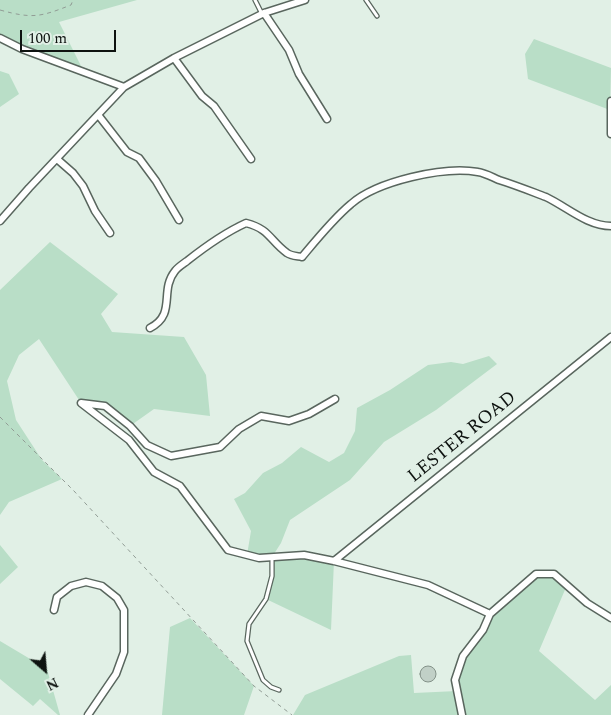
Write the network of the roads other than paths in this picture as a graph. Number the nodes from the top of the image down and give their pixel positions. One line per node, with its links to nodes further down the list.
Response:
1 (255, 0): 4 (lane)
2 (305, 0): 4 (street)
3 (366, 0): 5 (lane)
4 (263, 14): 7 (street); 11 (street)
5 (377, 16)
6 (0, 38): 8 (street)
7 (174, 58): 8 (street); 14 (street)
8 (124, 87): 10 (street)
9 (611, 101): 12 (street)
10 (99, 116): 13 (street); 15 (street)
11 (327, 119)
12 (611, 134)
13 (57, 159): 16 (street); 18 (street)
14 (251, 159)
15 (179, 220)
16 (0, 221)
17 (611, 226): 19 (street)
18 (110, 233)
19 (150, 328)
20 (611, 338): 23 (street, LESTER ROAD)
21 (336, 399): 22 (street)
22 (272, 558): 23 (street); 27 (lane)
23 (334, 561): 25 (street)
24 (54, 610): 28 (street)
25 (490, 614): 26 (street); 29 (street)
26 (611, 618)
27 (279, 690)
28 (88, 715)
29 (462, 715)

